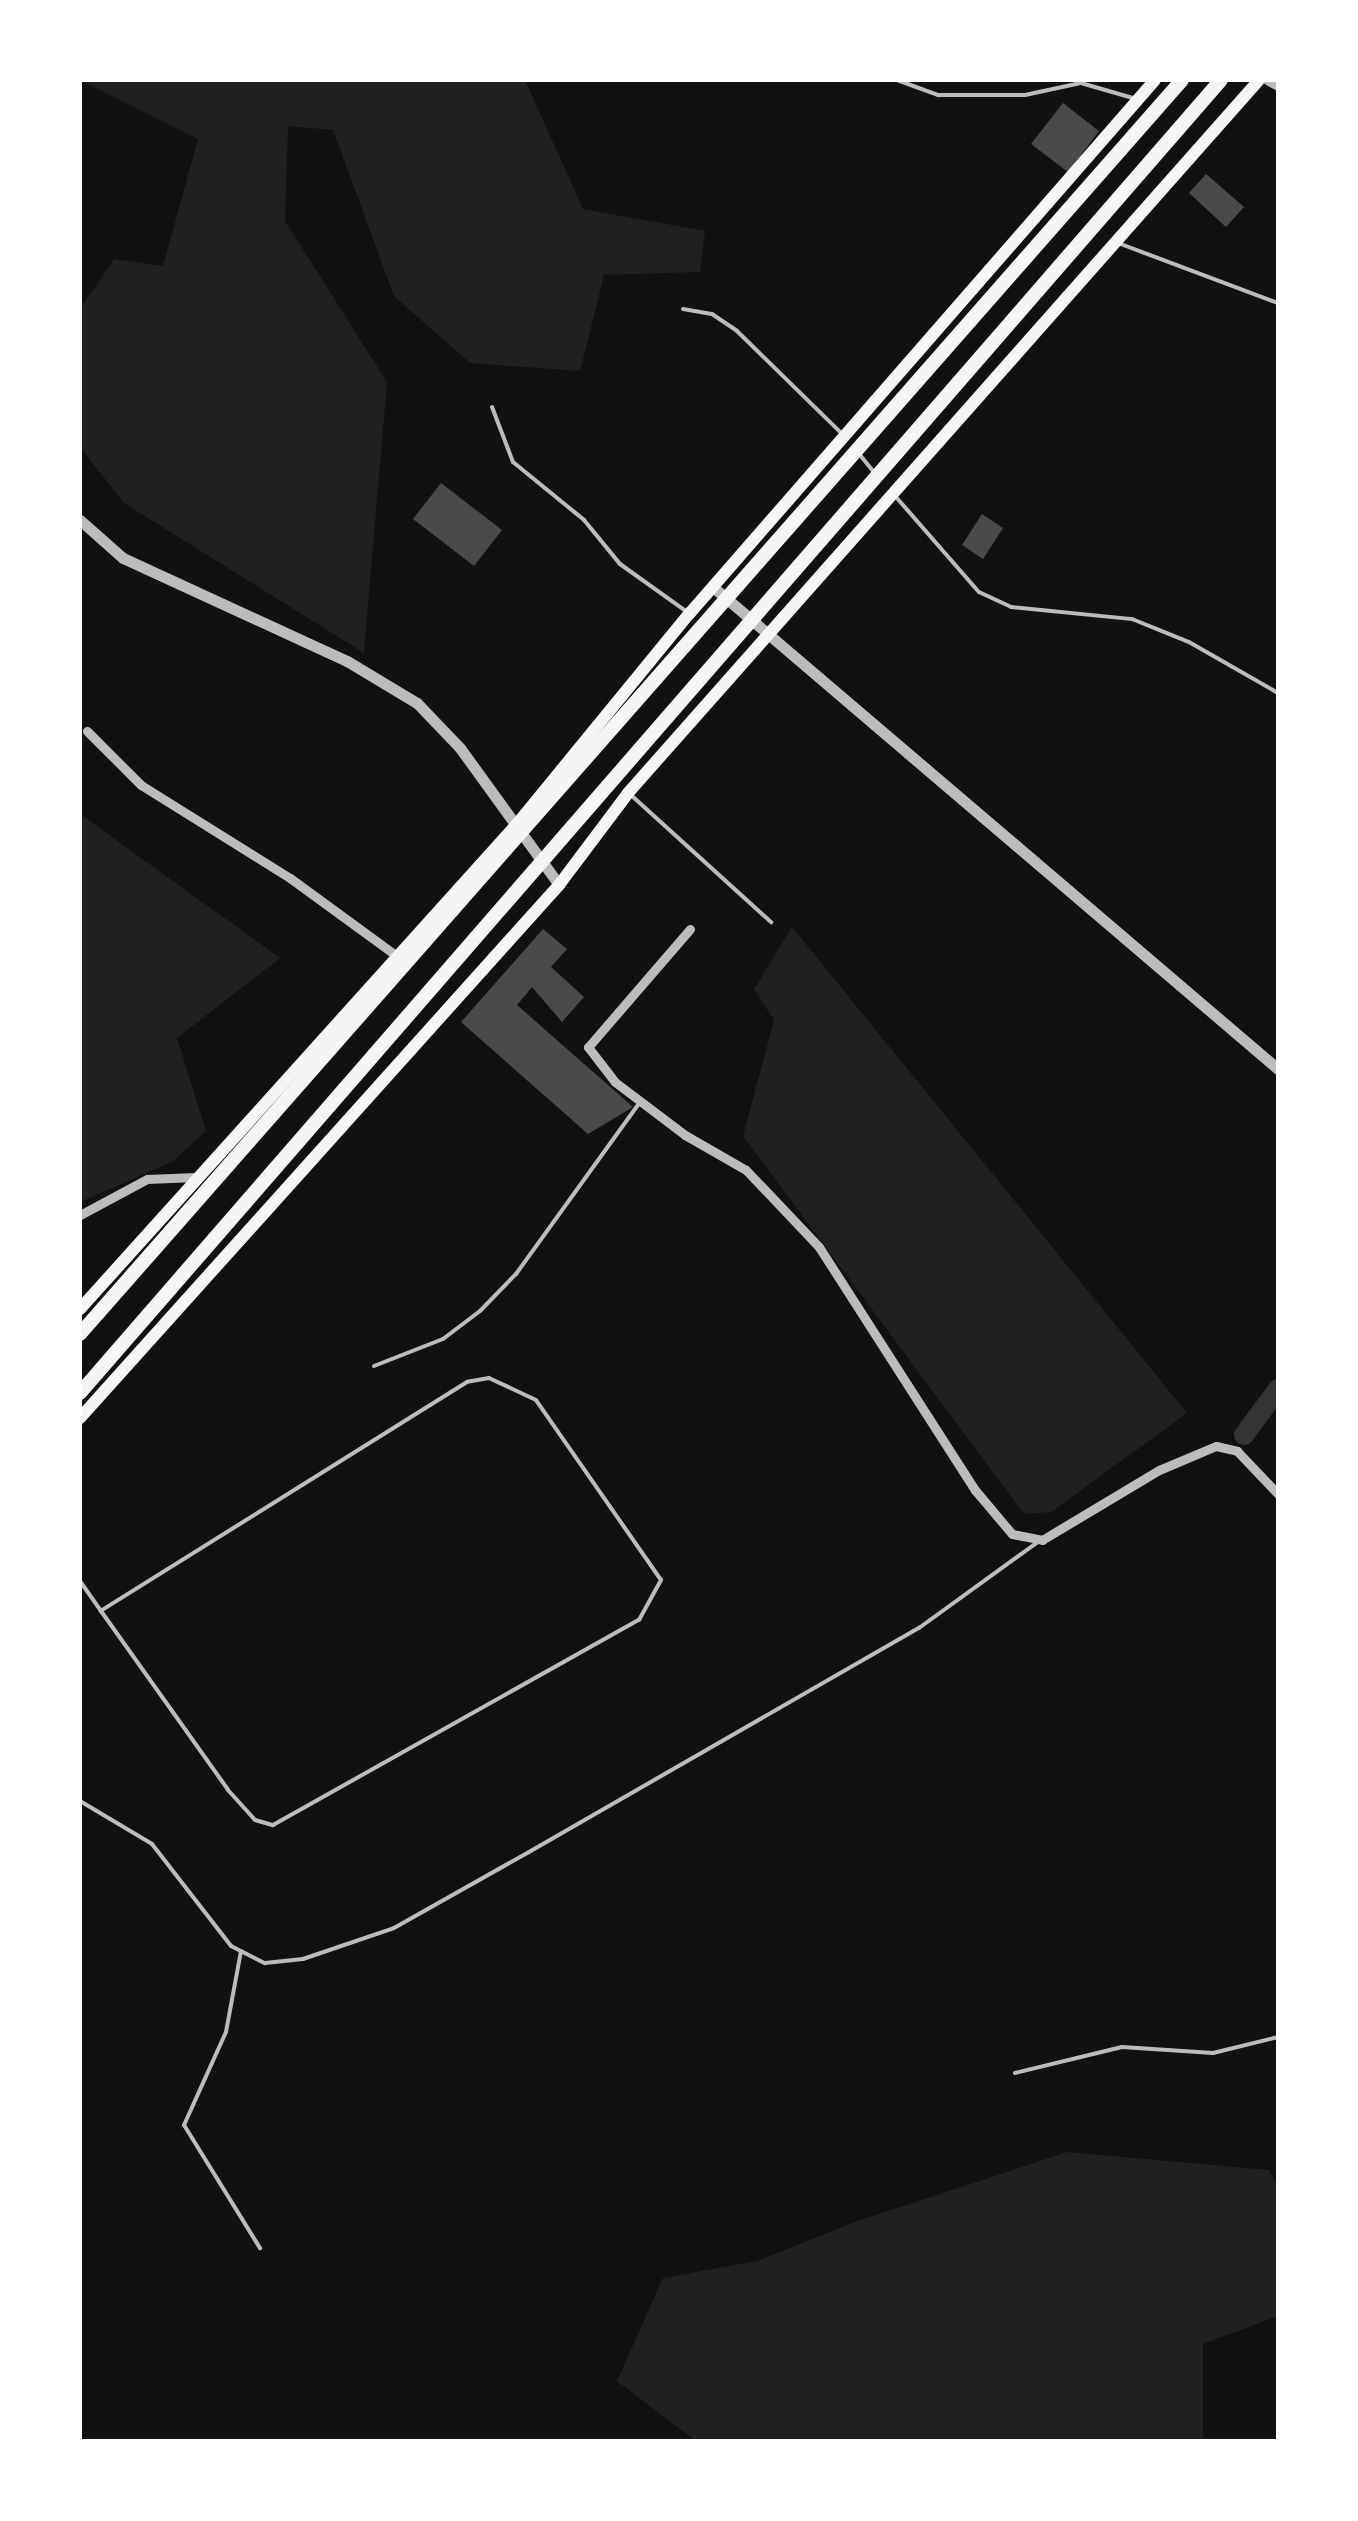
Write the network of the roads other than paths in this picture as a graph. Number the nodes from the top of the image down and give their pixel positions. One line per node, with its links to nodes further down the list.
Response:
1 (897, 80): 8 (lane)
2 (1154, 80): 8 (main road)
3 (1182, 80): 32 (highway)
4 (1222, 80): 34 (highway)
5 (1259, 80): 9 (main road)
6 (1267, 80): 7 (street)
7 (1278, 86)
8 (1138, 99): 13 (main road)
9 (1118, 243): 10 (lane); 14 (main road)
10 (1278, 303)
11 (683, 309): 13 (lane)
12 (492, 408): 17 (lane)
13 (844, 436): 14 (lane); 16 (main road)
14 (892, 493): 18 (main road); 19 (lane)
15 (80, 520): 22 (street)
16 (713, 588): 17 (main road); 18 (street)
17 (690, 613): 22 (main road)
18 (768, 636): 21 (main road); 27 (street)
19 (1278, 693)
20 (87, 731): 26 (street)
21 (628, 793): 23 (main road); 24 (lane)
22 (517, 824): 23 (street); 26 (main road)
23 (559, 884): 35 (main road)
24 (771, 922)
25 (690, 929): 28 (street)
26 (397, 956): 29 (main road)
27 (1278, 1070)
28 (641, 1101): 33 (lane); 37 (street)
29 (196, 1176): 30 (street); 31 (main road)
30 (80, 1215)
31 (80, 1309)
32 (80, 1334)
33 (374, 1366)
34 (80, 1393)
35 (80, 1418)
36 (1278, 1494): 37 (street)
37 (1042, 1540): 41 (lane)
38 (80, 1580): 39 (lane)
39 (101, 1611): 39 (lane)
40 (80, 1801): 41 (lane)
41 (241, 1951): 44 (lane)
42 (1278, 2037): 43 (lane)
43 (1015, 2073)
44 (260, 2248)

